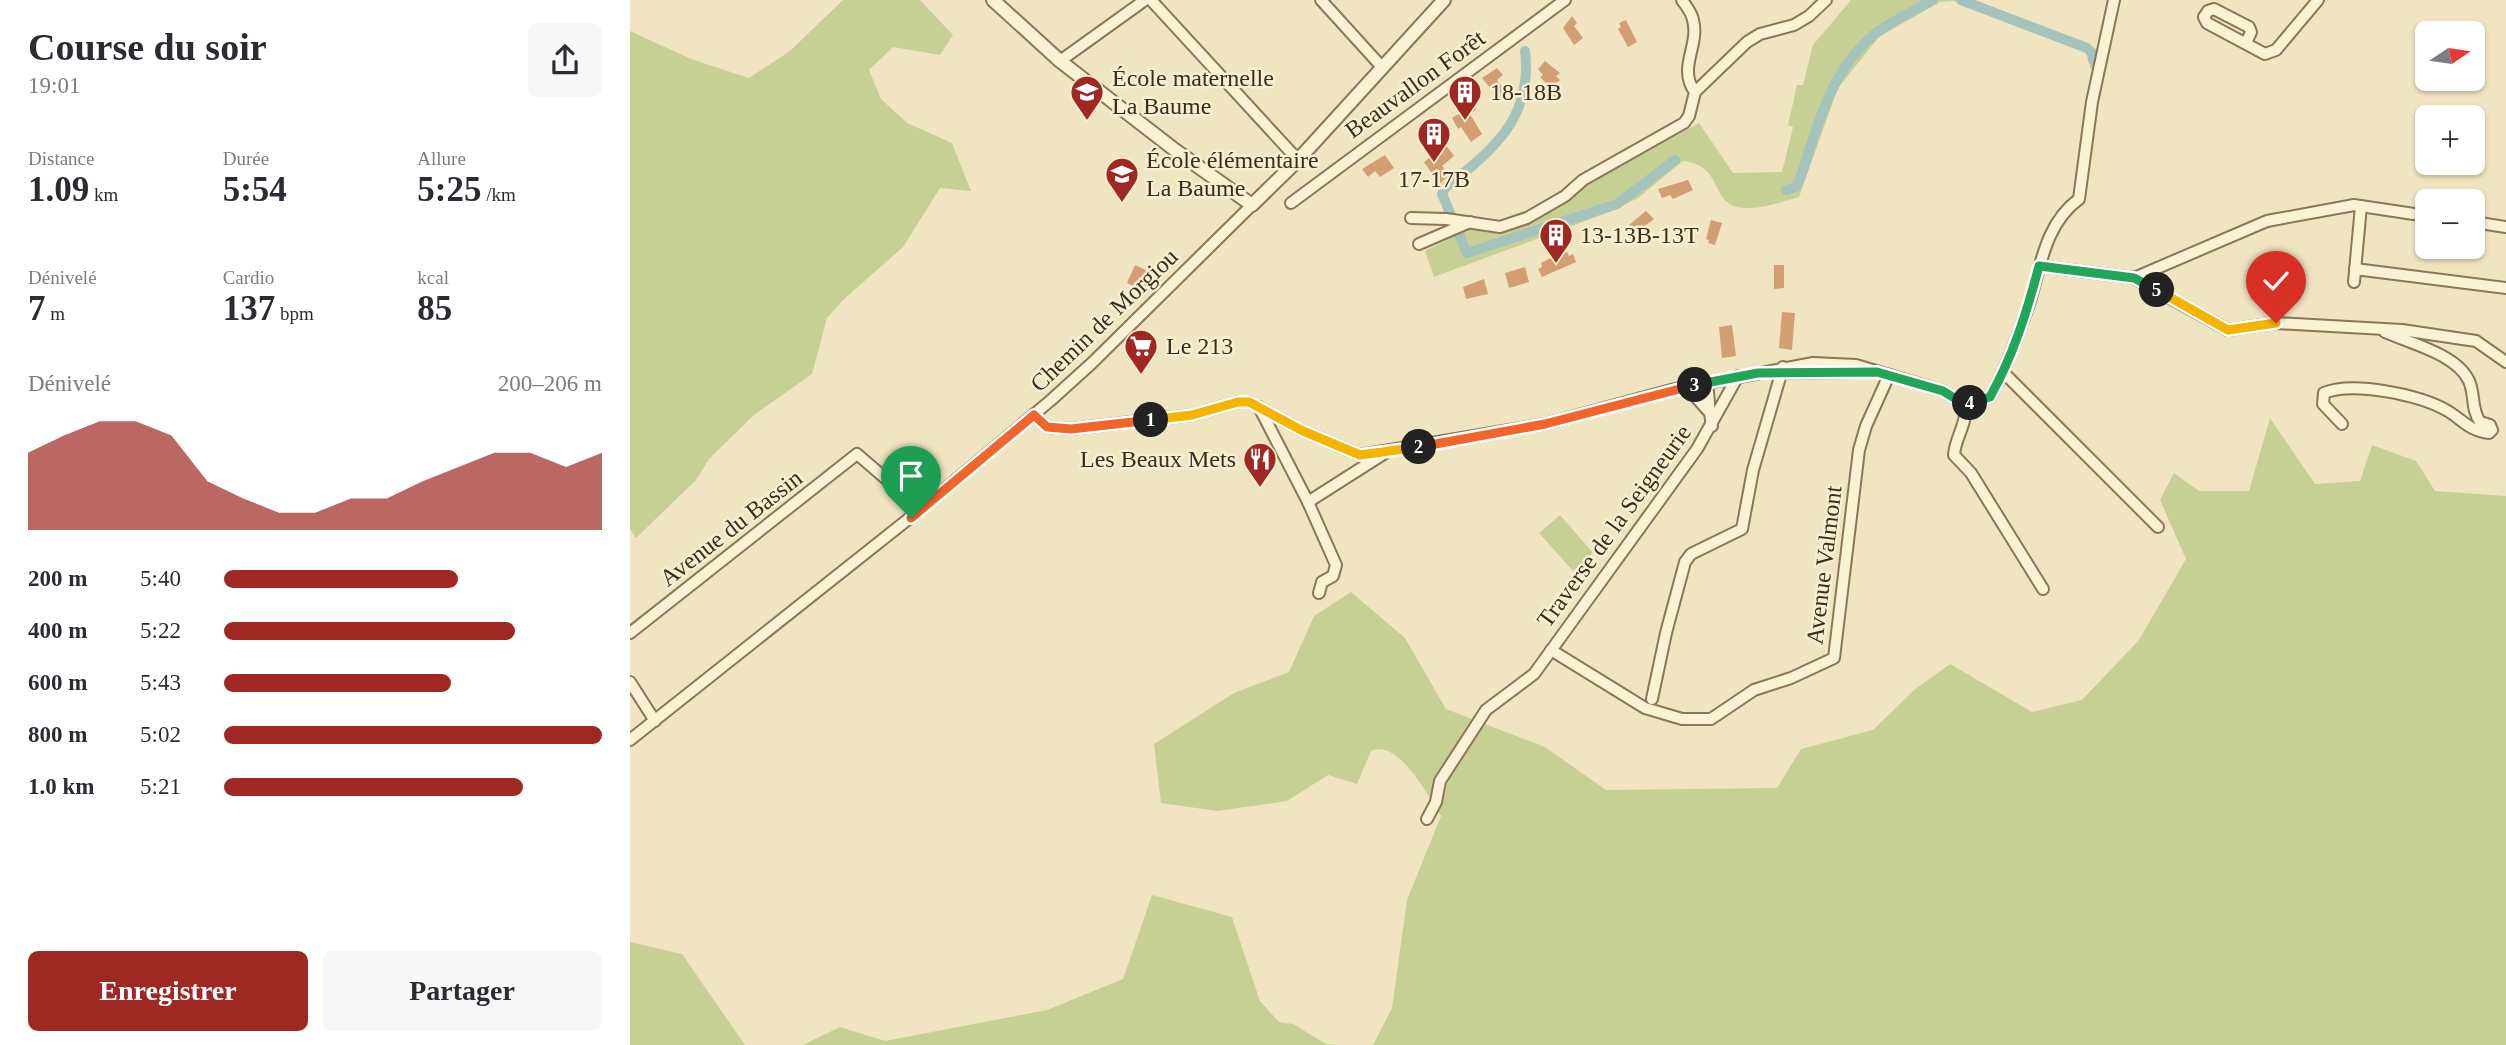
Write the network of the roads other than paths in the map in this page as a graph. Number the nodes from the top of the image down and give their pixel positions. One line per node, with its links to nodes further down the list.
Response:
1 (993, 0): 12 (street)
2 (1145, 0): 12 (street)
3 (1151, 0): 15 (street)
4 (1321, 0): 13 (street)
5 (1444, 0): 13 (street, Chemin de Morgiou)
6 (1565, 0): 16 (street, Beauvallon Forêt)
7 (1682, 0): 14 (street)
8 (1826, 0): 14 (street)
9 (2114, 0): 25 (street)
10 (2318, 0): 11 (street)
11 (2246, 43)
12 (1060, 61): 17 (street)
13 (1381, 66): 15 (street, Chemin de Morgiou)
14 (1695, 92): 21 (street)
15 (1298, 160): 17 (street, Chemin de Morgiou)
16 (1292, 203)
17 (1252, 205): 41 (street, Chemin de Morgiou)
18 (2361, 206): 19 (street); 26 (street); 27 (street)
19 (2415, 214)
20 (1411, 218): 21 (street)
21 (1471, 222): 24 (street)
22 (2485, 224): 23 (street)
23 (2506, 227)
24 (1419, 244)
25 (2039, 266): 27 (street); 33 (street)
26 (2355, 269): 28 (street); 29 (street)
27 (2134, 278): 30 (street)
28 (2354, 282)
29 (2506, 288)
30 (2376, 328): 31 (street); 42 (street)
31 (2506, 362)
32 (1783, 370): 34 (street, Traverse de la Seigneurie); 35 (street, Traverse de la Seigneurie); 53 (street)
33 (2004, 373): 38 (street); 47 (street)
34 (1883, 374): 38 (street, Traverse de la Seigneurie); 53 (street, Avenue Valmont)
35 (1738, 376): 36 (street, Traverse de la Seigneurie); 43 (street, Traverse de la Seigneurie)
36 (1707, 382): 37 (street, Traverse de la Seigneurie); 40 (street, Traverse de la Seigneurie)
37 (1687, 387): 40 (street, Traverse de la Seigneurie); 44 (street)
38 (1964, 404): 48 (street)
39 (1259, 407): 41 (street); 44 (street); 45 (street)
40 (1710, 413): 43 (street, Traverse de la Seigneurie)
41 (1034, 415): 46 (street, Chemin de Morgiou)
42 (2342, 424)
43 (1712, 426): 51 (street, Traverse de la Seigneurie)
44 (1388, 452): 45 (street)
45 (1308, 502): 49 (street)
46 (921, 509): 50 (street, Avenue du Bassin); 54 (street, Chemin de Morgiou)
47 (2158, 527)
48 (2043, 589)
49 (1319, 593)
50 (630, 633)
51 (1551, 650): 53 (street, Avenue Valmont); 56 (street, Traverse de la Seigneurie)
52 (630, 682): 54 (street)
53 (1648, 704)
54 (655, 721): 55 (street, Chemin de Morgiou)
55 (630, 740)
56 (1427, 818)

